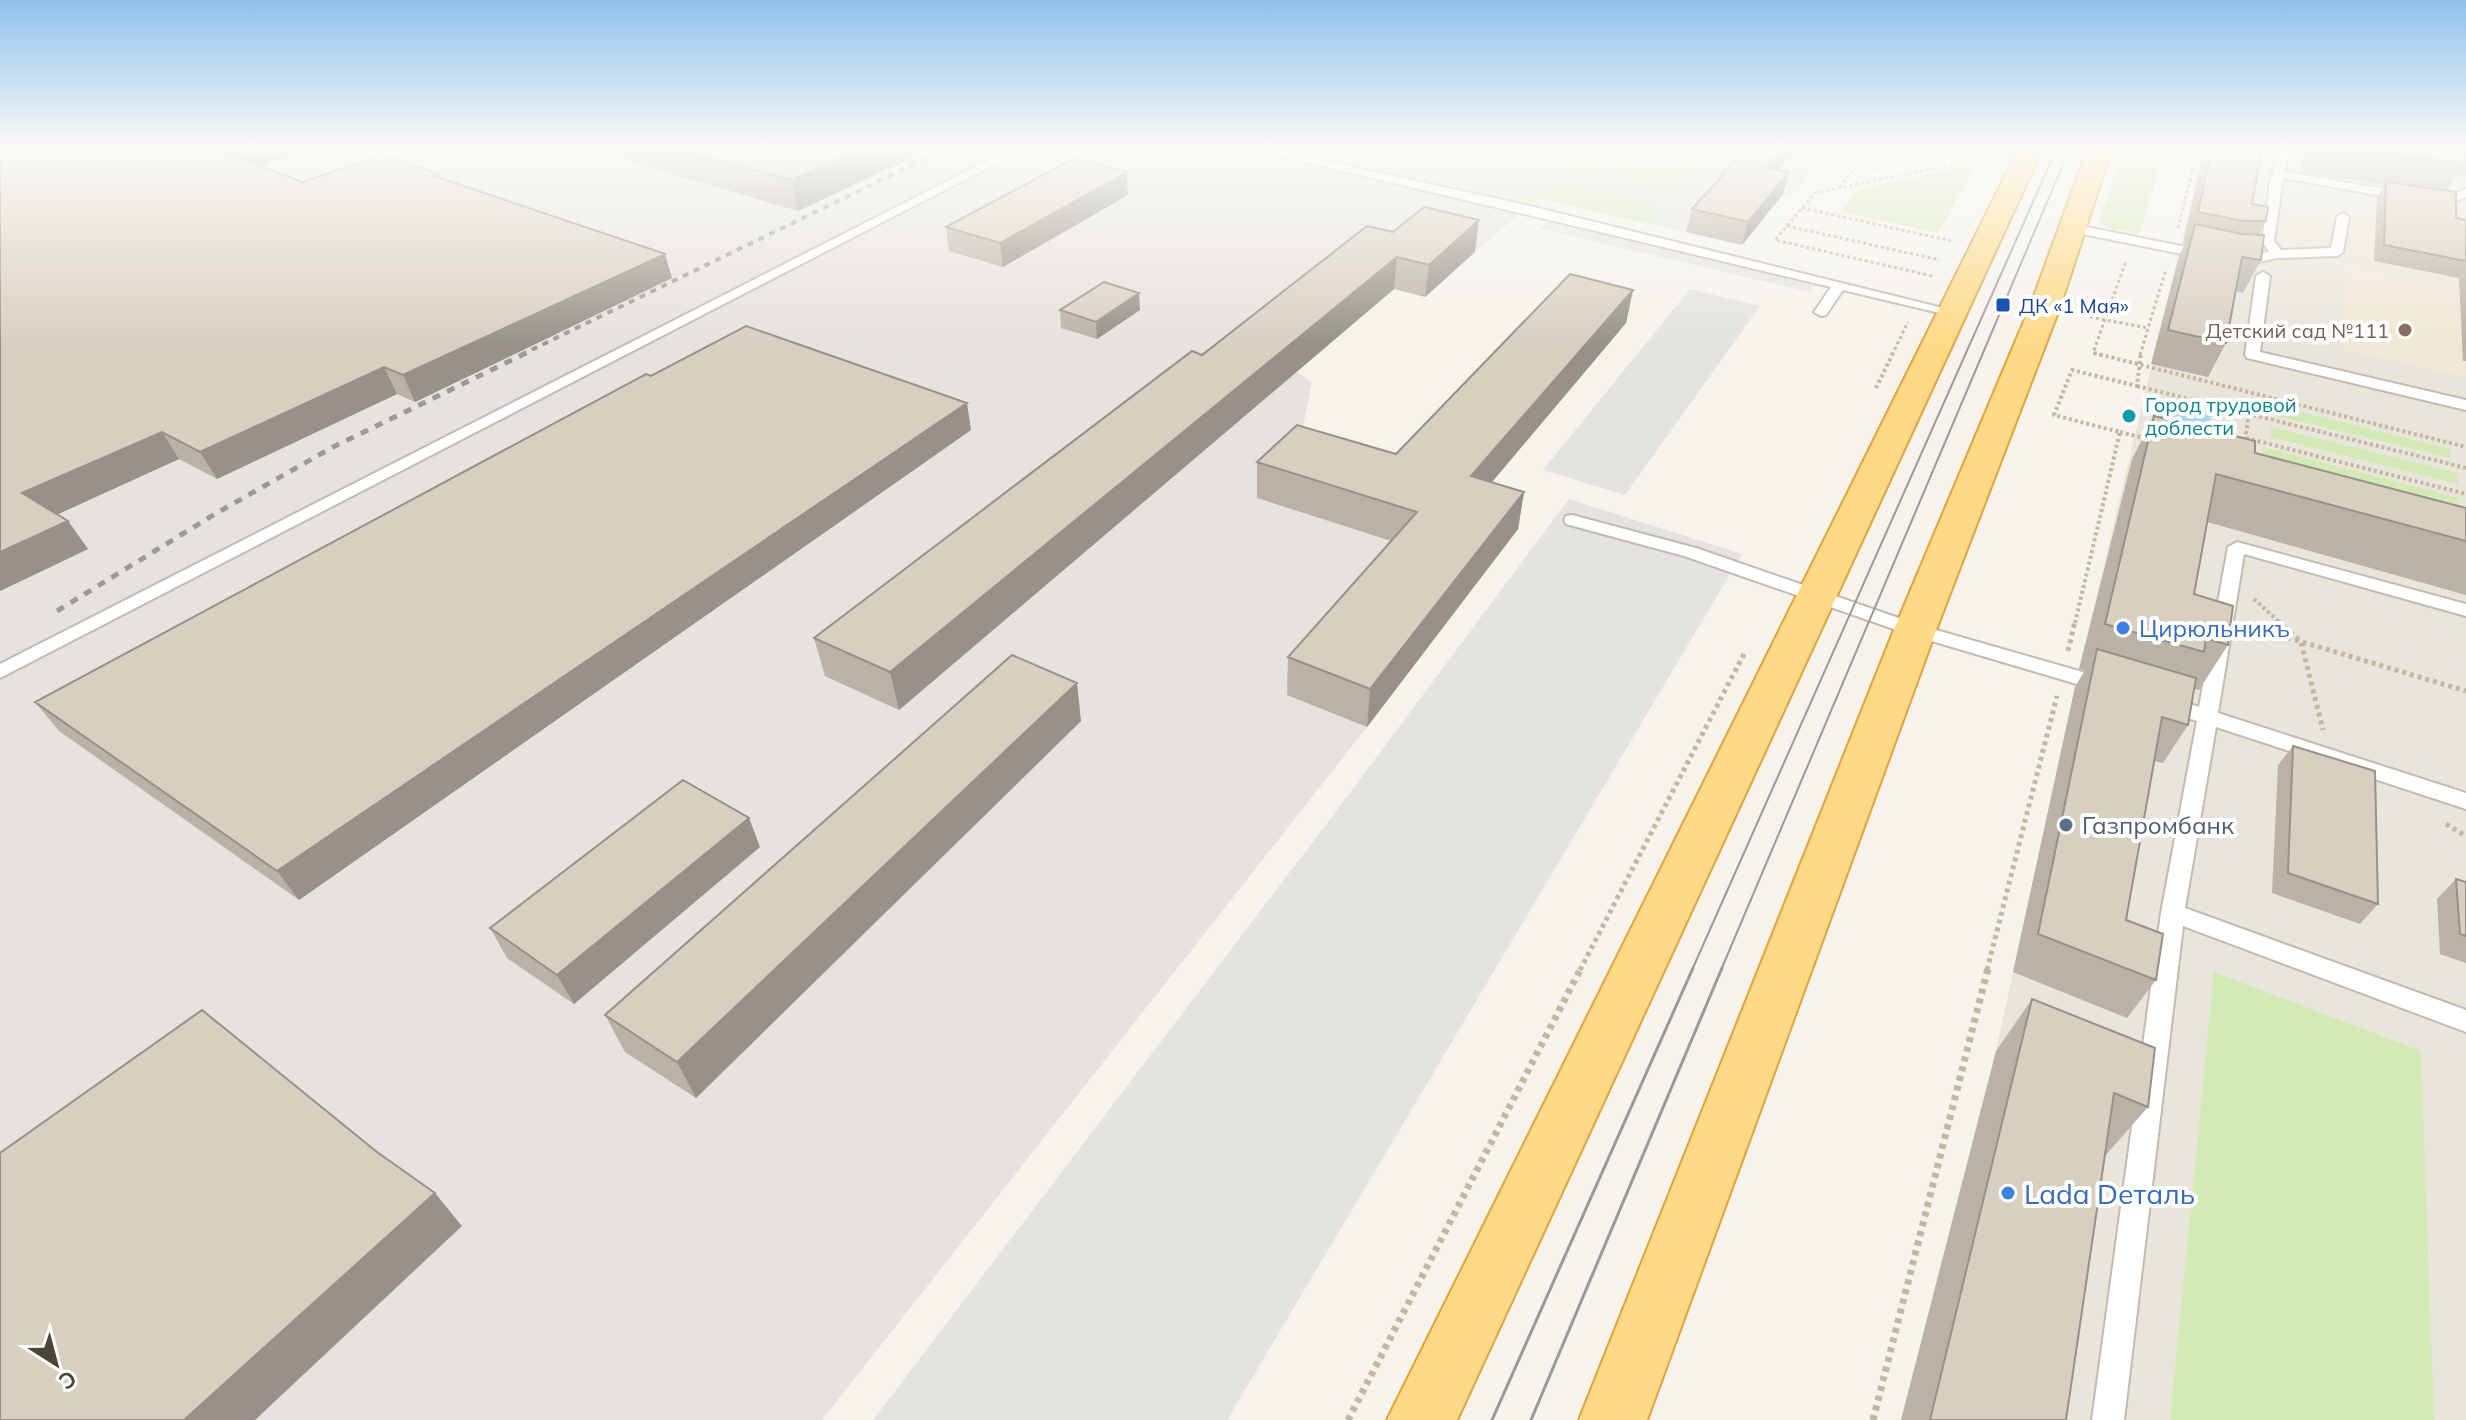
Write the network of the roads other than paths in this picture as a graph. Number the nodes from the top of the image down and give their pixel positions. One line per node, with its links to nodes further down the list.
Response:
1 (891, 214): 18 (lane)
2 (1548, 214): 10 (lane)
3 (1988, 214): 11 (highway)
4 (2077, 214): 7 (highway)
5 (2272, 214): 8 (lane)
6 (2343, 217): 8 (lane)
7 (2072, 228): 8 (lane); 17 (highway)
8 (2277, 254)
9 (2263, 276): 13 (lane)
10 (1839, 285): 11 (lane); 12 (lane)
11 (1934, 297): 15 (highway)
12 (1821, 312)
13 (2466, 405)
14 (1572, 520): 15 (lane)
15 (1816, 594): 17 (lane); 25 (highway)
16 (2466, 610): 21 (lane)
17 (1915, 630): 19 (lane); 26 (highway)
18 (0, 672)
19 (2120, 690)
20 (2149, 699): 21 (lane)
21 (2206, 716): 22 (lane); 23 (lane)
22 (2466, 801)
23 (2173, 913): 24 (lane); 27 (lane)
24 (2466, 1021)
25 (1421, 1420)
26 (1613, 1420)
27 (2108, 1420)

